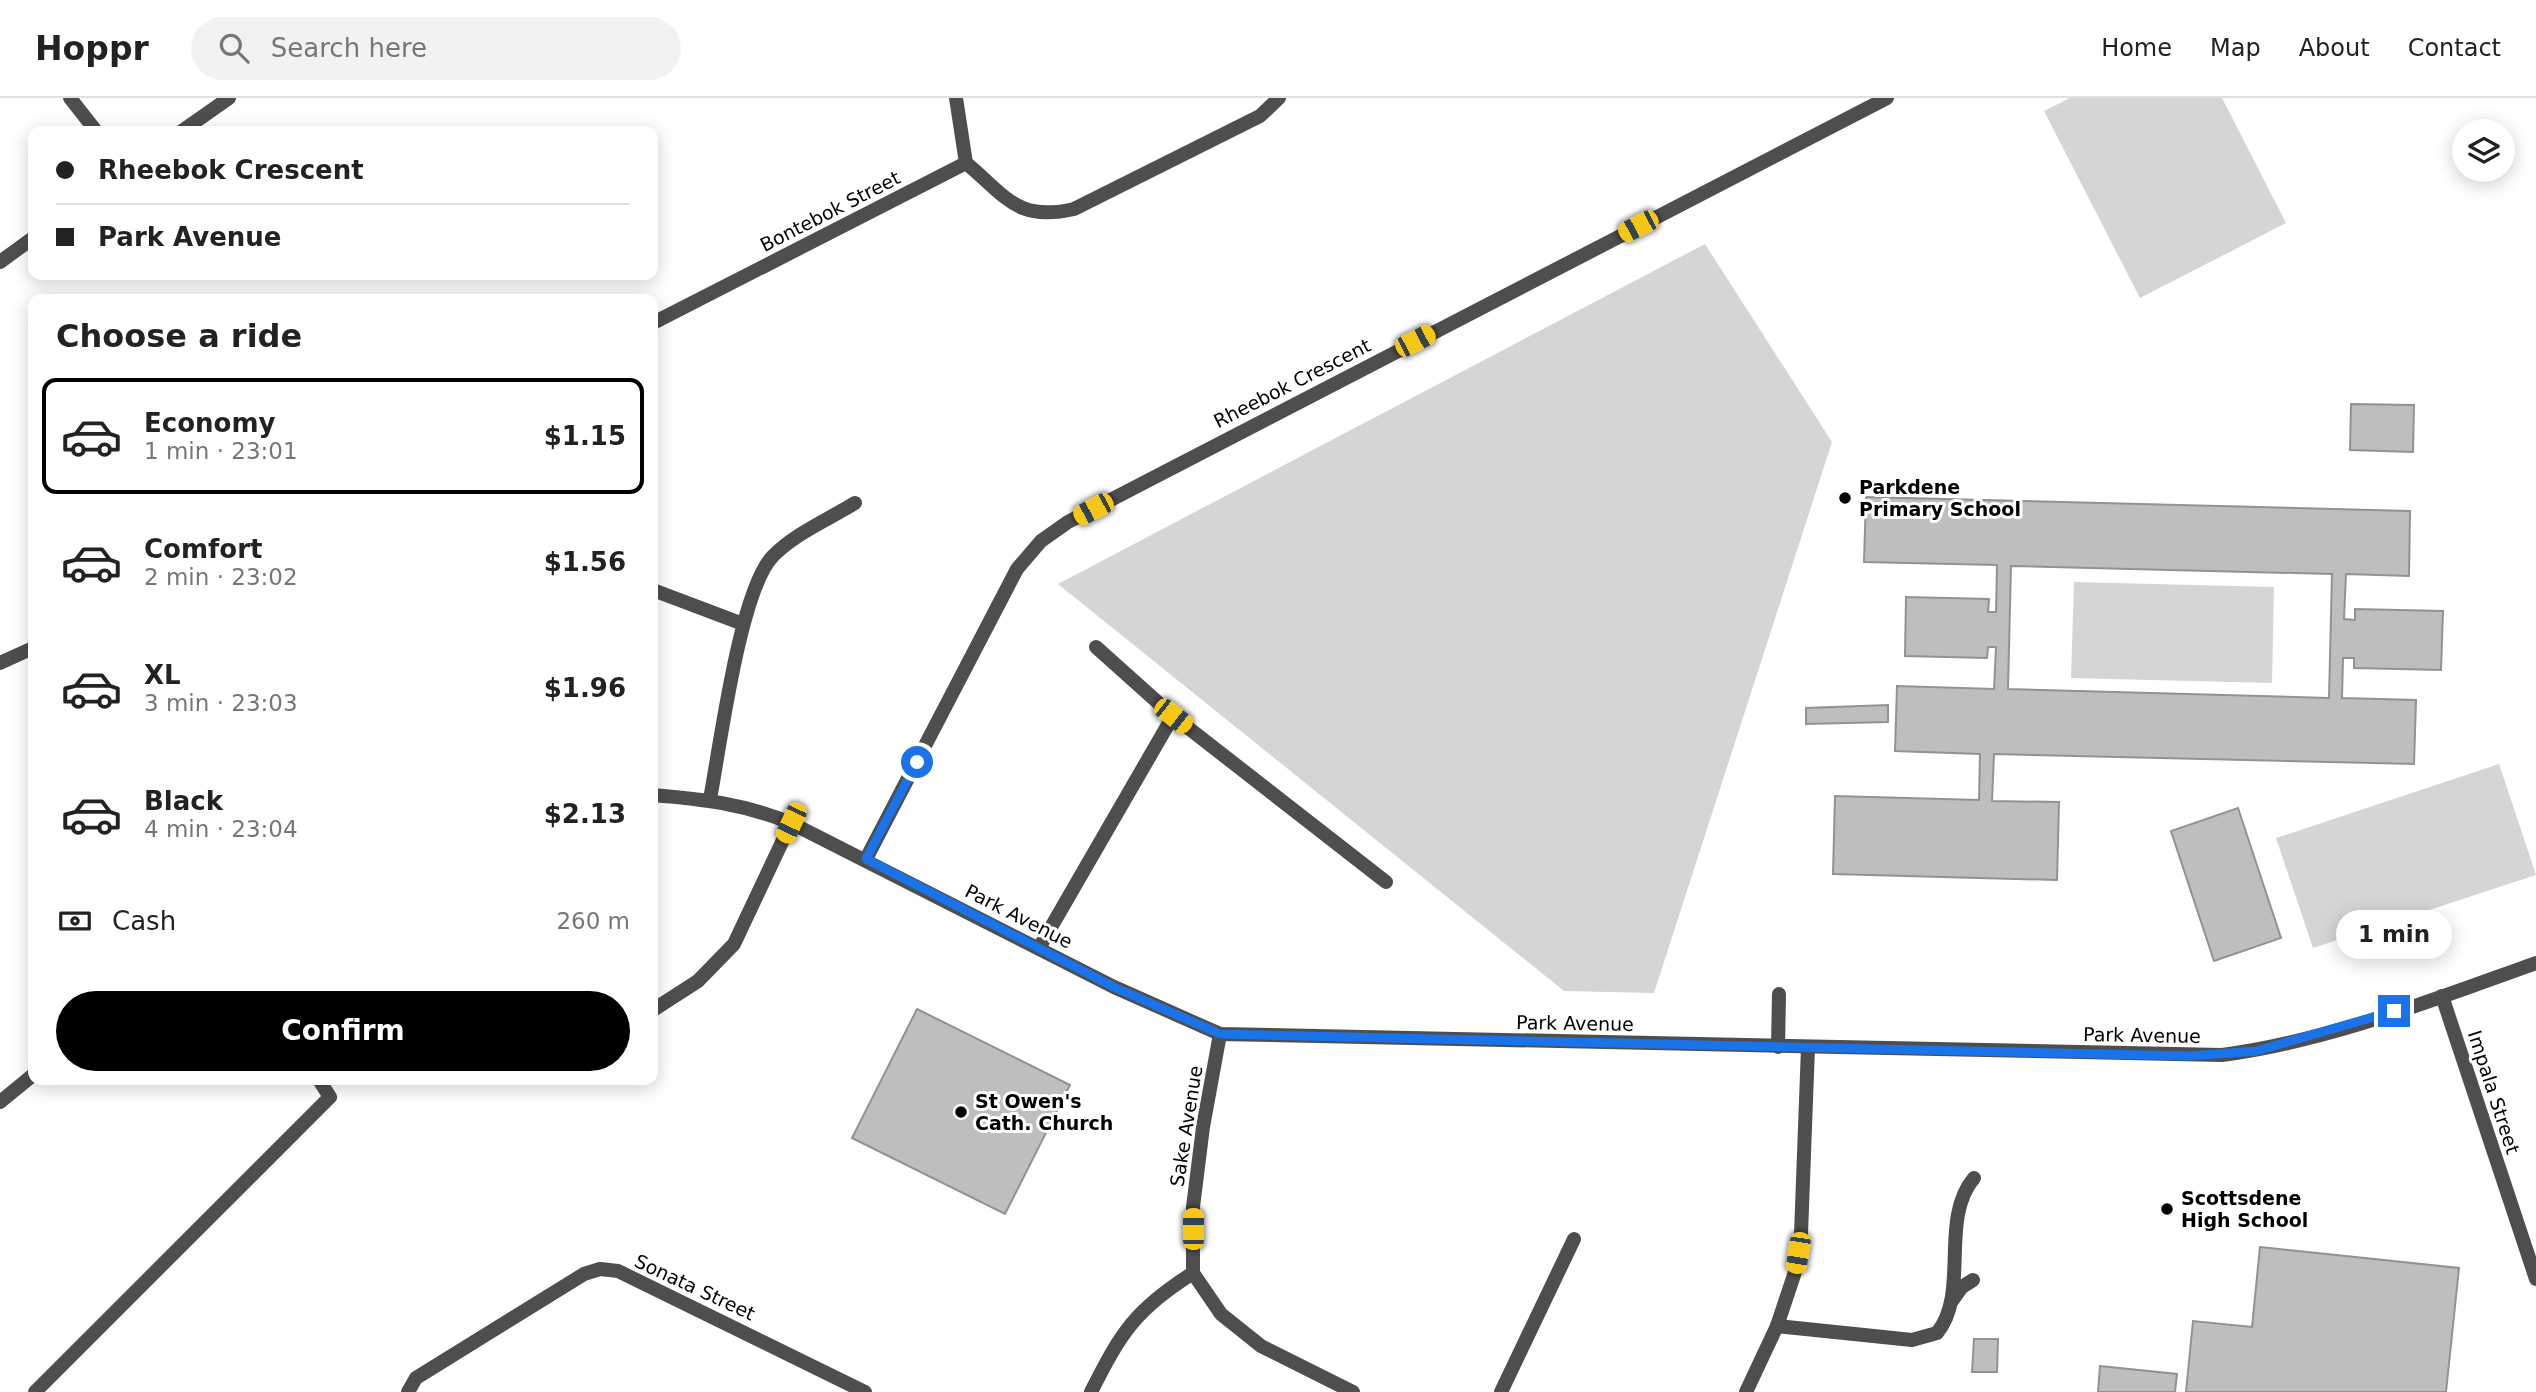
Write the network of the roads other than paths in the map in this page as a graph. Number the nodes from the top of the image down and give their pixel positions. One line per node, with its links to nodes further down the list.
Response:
1 (71, 98): 6 (street)
2 (229, 98): 7 (street)
3 (956, 98): 8 (street)
4 (1279, 98): 8 (street)
5 (1887, 98): 22 (street, Rheebok Crescent)
6 (92, 126)
7 (189, 126)
8 (966, 163): 11 (street, Bontebok Street)
9 (28, 242): 10 (street)
10 (0, 262)
11 (658, 320)
12 (855, 503): 14 (street)
13 (658, 592): 14 (street)
14 (743, 624): 20 (street)
15 (1096, 647): 18 (street)
16 (28, 650): 17 (street)
17 (0, 663)
18 (1173, 716): 23 (street); 24 (street)
19 (658, 795): 20 (street, Park Avenue)
20 (710, 799): 21 (street, Park Avenue)
21 (791, 823): 22 (street, Park Avenue); 28 (street)
22 (866, 859): 24 (street, Park Avenue)
23 (1386, 881)
24 (1039, 948): 29 (street, Park Avenue)
25 (2536, 963): 27 (street, Park Avenue)
26 (1779, 994): 30 (street)
27 (2442, 996): 31 (street, Park Avenue); 38 (street, Impala Street)
28 (658, 1007)
29 (1220, 1034): 30 (street, Park Avenue); 37 (street, Sake Avenue)
30 (1778, 1047): 31 (street, Park Avenue)
31 (1808, 1047): 41 (street)
32 (28, 1079): 34 (street)
33 (322, 1085): 42 (street)
34 (0, 1102)
35 (1974, 1178): 40 (street)
36 (1574, 1239): 47 (street)
37 (1193, 1273): 45 (street); 46 (street)
38 (2536, 1279)
39 (1973, 1280): 40 (street)
40 (1949, 1309): 41 (street)
41 (1777, 1326): 48 (street)
42 (35, 1392)
43 (408, 1392): 44 (street, Sonata Street)
44 (865, 1392)
45 (1091, 1392)
46 (1353, 1392)
47 (1501, 1392)
48 (1746, 1392)

